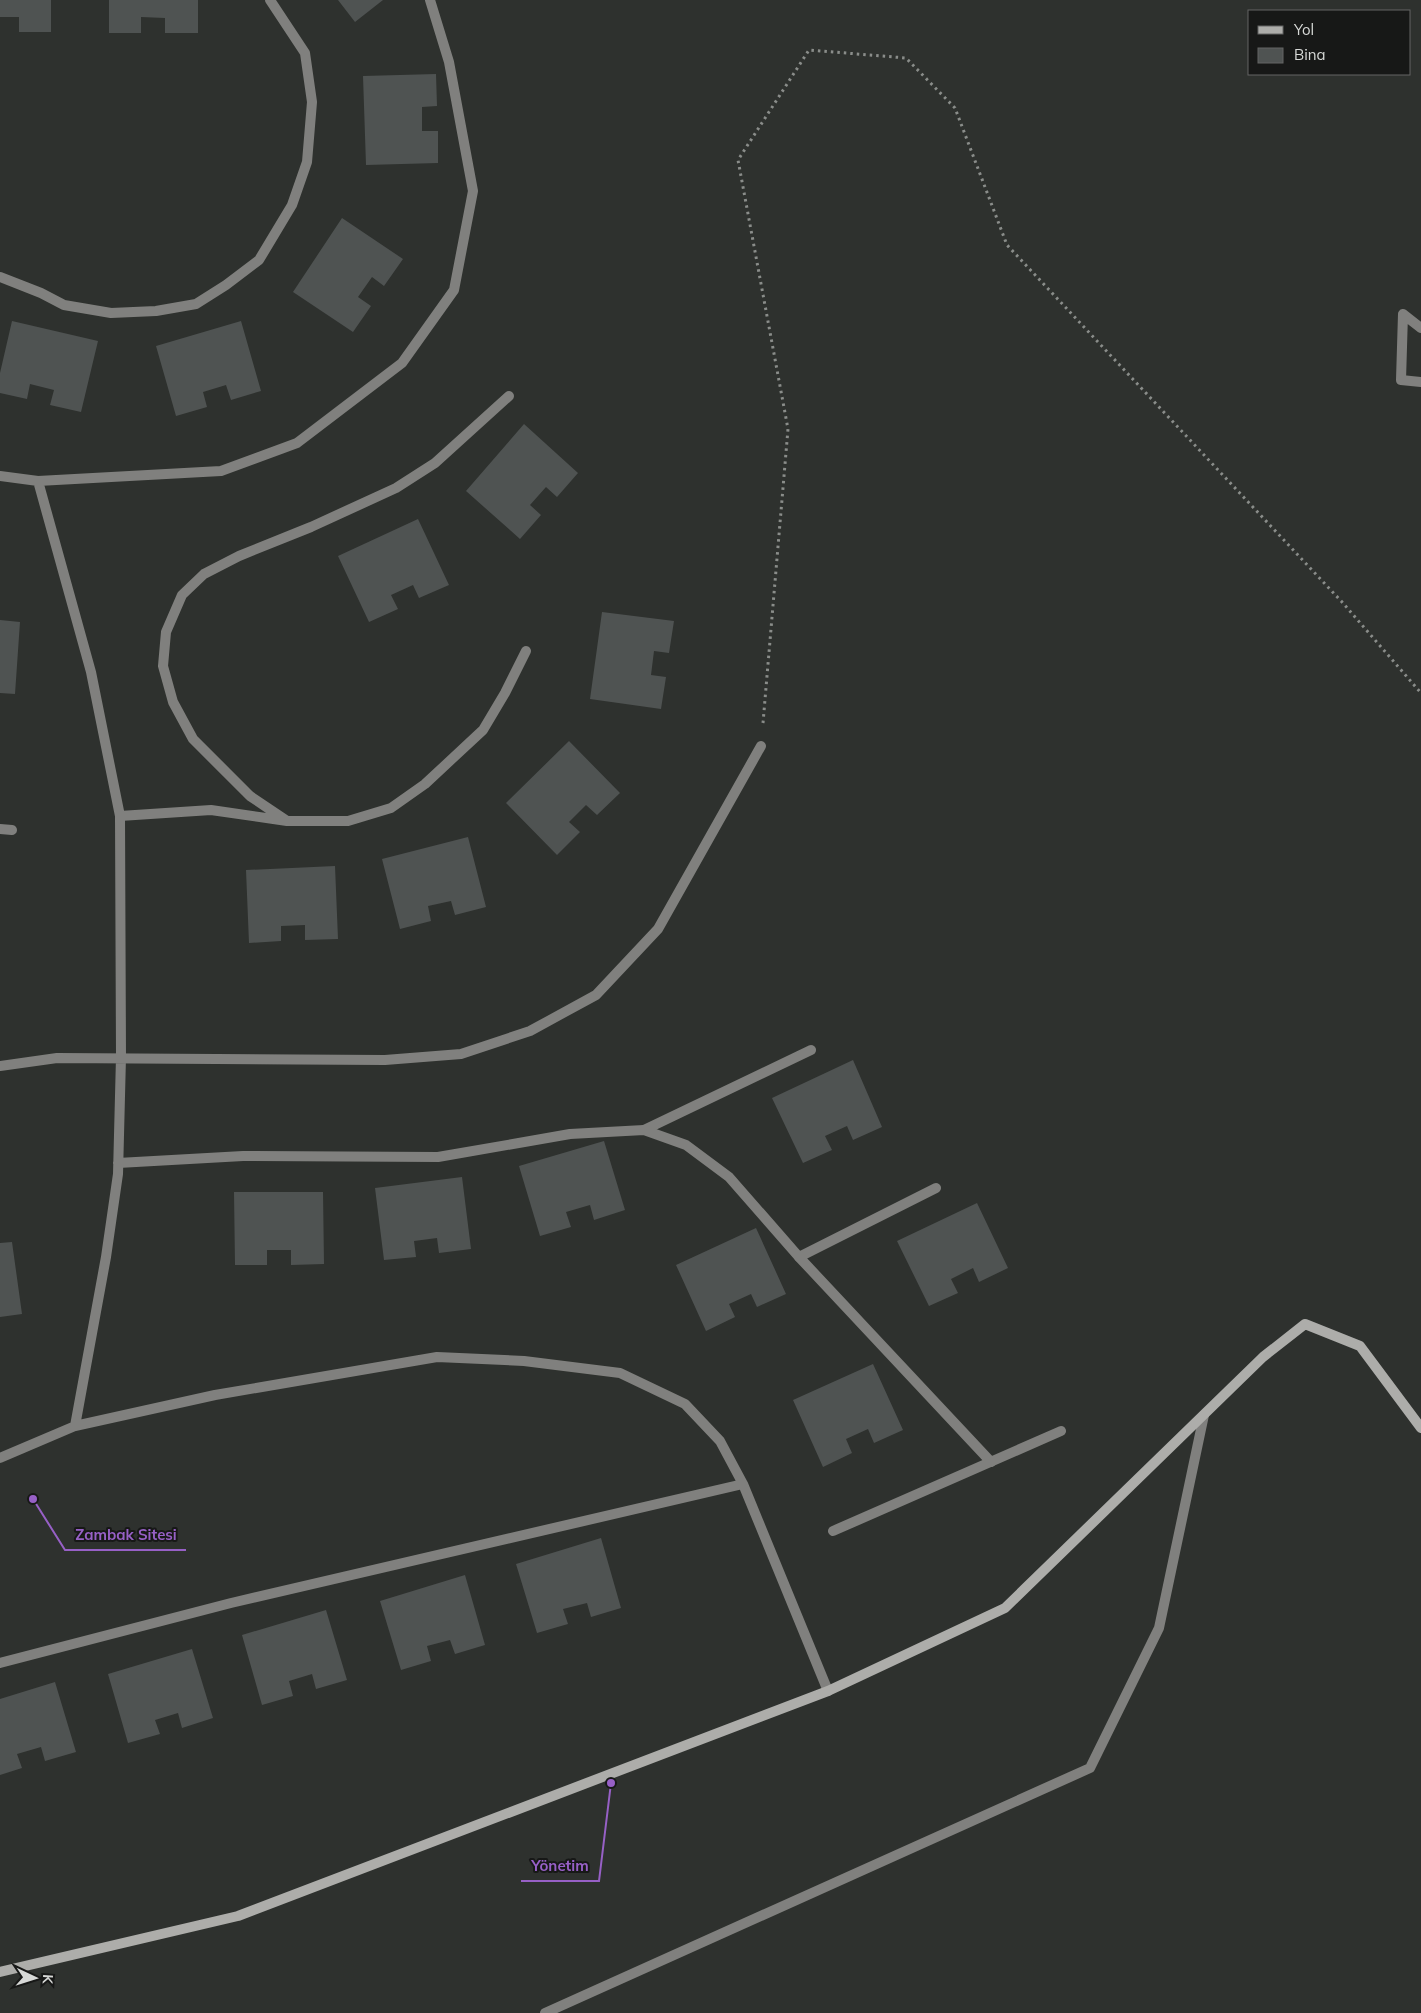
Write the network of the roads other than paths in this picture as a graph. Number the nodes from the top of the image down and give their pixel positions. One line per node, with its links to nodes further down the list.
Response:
1 (270, 0): 3 (street)
2 (430, 0): 8 (street)
3 (0, 277)
4 (1421, 328): 5 (street)
5 (1421, 382)
6 (509, 396): 12 (street)
7 (0, 476): 8 (street)
8 (38, 481): 11 (street)
9 (526, 651): 12 (street)
10 (761, 746): 16 (street)
11 (120, 816): 12 (street); 16 (street)
12 (287, 821)
13 (0, 829): 14 (street)
14 (12, 830)
15 (811, 1050): 18 (street)
16 (121, 1057): 17 (street); 19 (street)
17 (0, 1066)
18 (644, 1130): 19 (street); 21 (street)
19 (118, 1163): 23 (street)
20 (936, 1188): 21 (street)
21 (800, 1257): 27 (street)
22 (1204, 1415): 24 (street); 31 (street); 33 (street)
23 (75, 1426): 26 (street); 28 (street)
24 (1421, 1428)
25 (1061, 1432): 27 (street)
26 (0, 1458)
27 (991, 1462): 29 (street)
28 (743, 1484): 30 (street); 31 (street)
29 (832, 1531)
30 (0, 1663)
31 (828, 1691): 32 (street)
32 (0, 1972)
33 (545, 2013)

